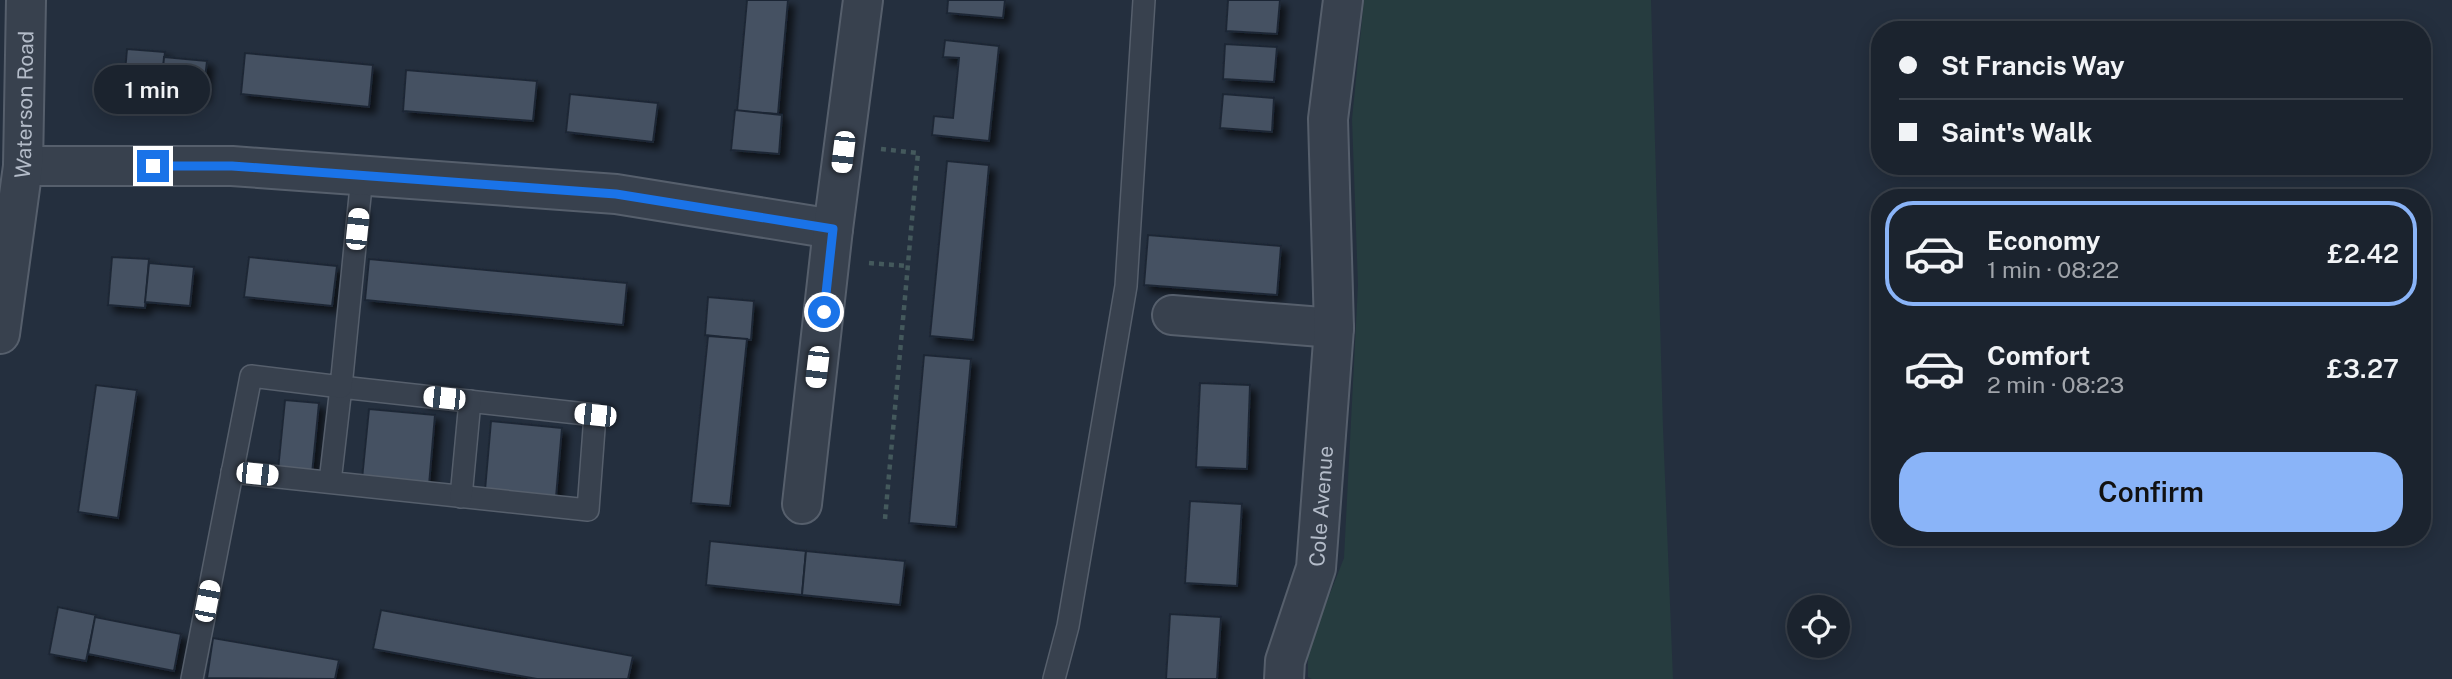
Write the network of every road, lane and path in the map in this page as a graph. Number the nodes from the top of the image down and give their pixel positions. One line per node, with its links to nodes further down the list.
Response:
1 (26, 0): 6 (street, Waterson Road)
2 (863, 0): 8 (street)
3 (1144, 0): 22 (lane)
4 (1343, 0): 12 (street, Cole Avenue)
5 (877, 149): 10 (path)
6 (23, 166): 7 (street); 13 (street, Waterson Road)
7 (362, 176): 8 (street); 14 (lane)
8 (833, 229): 19 (street)
9 (869, 263): 10 (path)
10 (908, 266): 20 (path)
11 (1172, 315): 12 (street)
12 (1334, 328): 23 (street, Cole Avenue)
13 (0, 334)
14 (341, 387): 15 (lane); 16 (lane); 17 (lane)
15 (470, 401): 18 (lane); 18 (lane)
16 (232, 472): 17 (lane); 21 (lane)
17 (330, 482): 18 (lane)
18 (461, 497)
19 (802, 505)
20 (885, 519)
21 (192, 679)
22 (1054, 679)
23 (1284, 679)

